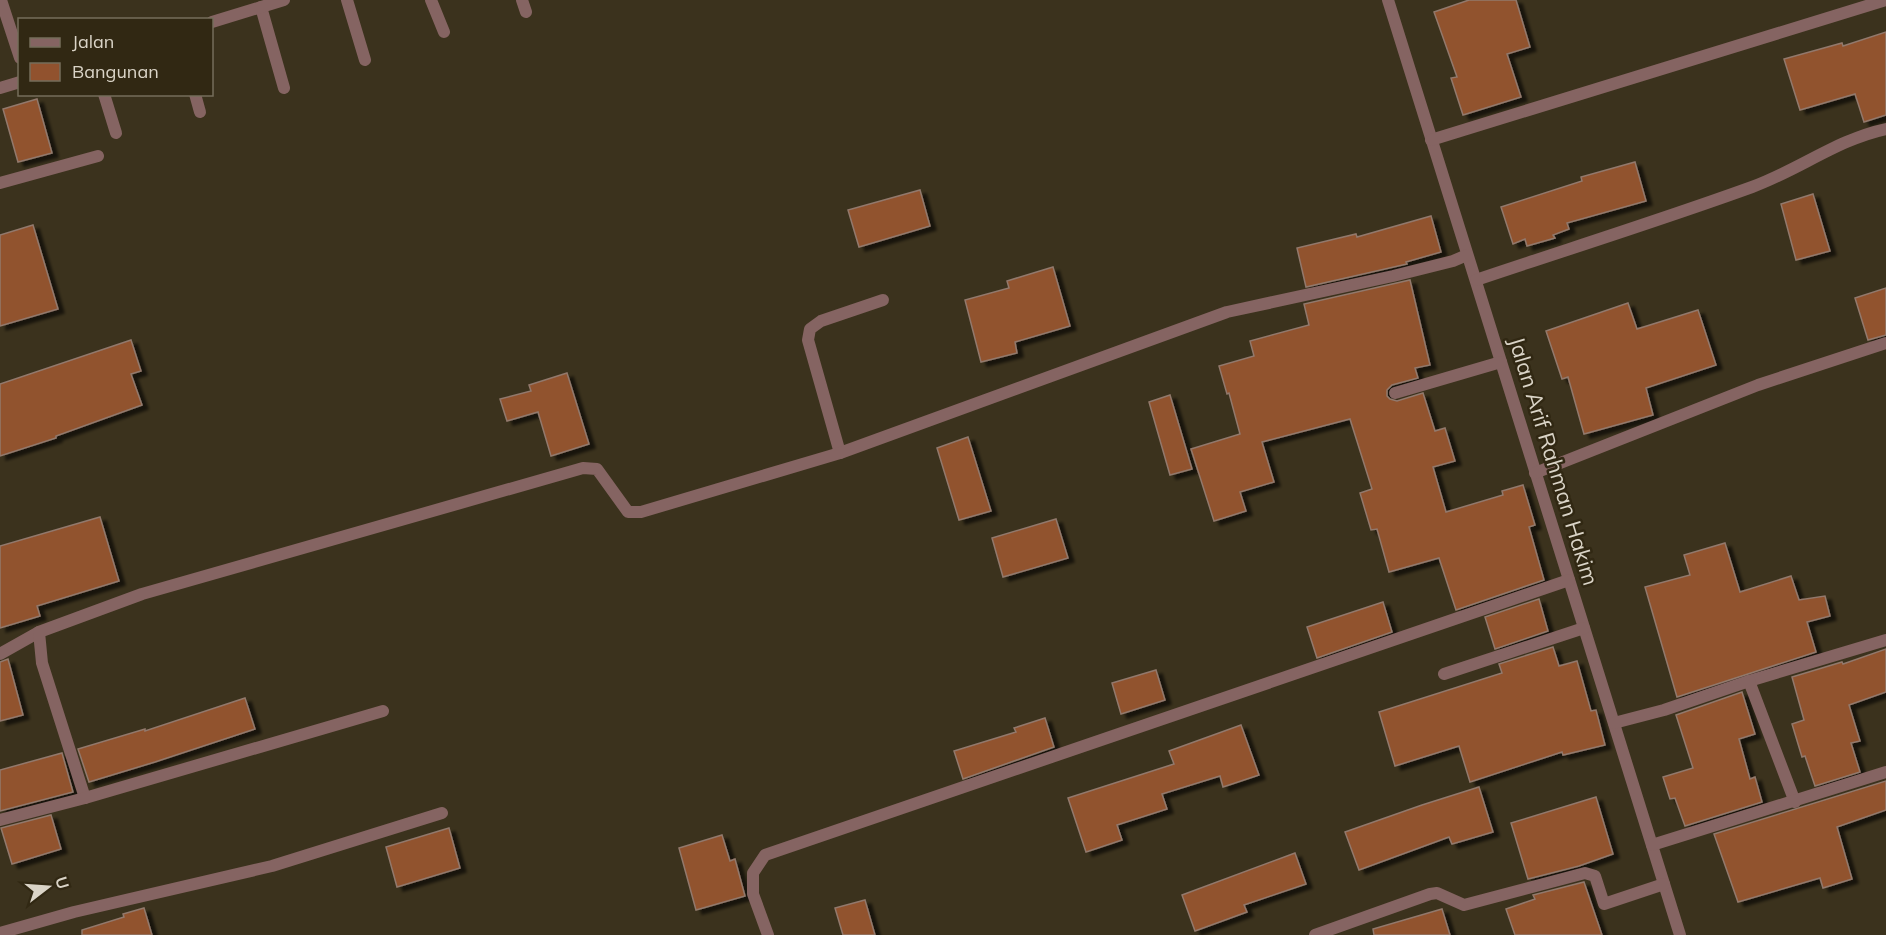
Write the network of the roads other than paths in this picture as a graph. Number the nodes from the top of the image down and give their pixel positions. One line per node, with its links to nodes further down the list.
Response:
1 (2, 0): 10 (street)
2 (284, 0): 7 (street)
3 (347, 0): 11 (street)
4 (431, 0): 9 (street)
5 (1388, 0): 20 (street, Jalan Arif Rahman Hakim)
6 (1886, 0): 20 (street)
7 (261, 7): 8 (street); 14 (street)
8 (213, 22)
9 (444, 32)
10 (18, 52)
11 (365, 60)
12 (18, 83): 13 (street)
13 (0, 88)
14 (284, 88)
15 (105, 96): 19 (street)
16 (196, 96): 17 (street)
17 (200, 112)
18 (1886, 129): 24 (street)
19 (116, 133)
20 (1431, 140): 23 (street, Jalan Arif Rahman Hakim)
21 (98, 156): 22 (street)
22 (0, 183)
23 (1467, 255): 24 (street, Jalan Arif Rahman Hakim); 29 (street)
24 (1476, 280): 27 (street, Jalan Arif Rahman Hakim)
25 (883, 300): 29 (street)
26 (1886, 343): 30 (street)
27 (1501, 362): 28 (street); 30 (street, Jalan Arif Rahman Hakim)
28 (1395, 393)
29 (840, 453): 33 (street)
30 (1536, 473): 31 (street, Jalan Arif Rahman Hakim)
31 (1569, 580): 32 (street, Jalan Arif Rahman Hakim); 48 (street)
32 (1584, 628): 36 (street); 39 (street, Jalan Arif Rahman Hakim)
33 (39, 632): 35 (street); 41 (street)
34 (1886, 640): 37 (street)
35 (0, 654)
36 (1444, 674)
37 (1749, 681): 39 (street); 42 (street)
38 (383, 711): 41 (street)
39 (1614, 723): 45 (street, Jalan Arif Rahman Hakim)
40 (1886, 772): 42 (street)
41 (85, 798): 44 (street)
42 (1795, 802): 45 (street)
43 (442, 813): 47 (street)
44 (0, 820)
45 (1652, 845): 46 (street, Jalan Arif Rahman Hakim)
46 (1664, 884): 49 (street); 50 (street, Jalan Arif Rahman Hakim)
47 (0, 933)
48 (768, 935)
49 (1315, 935)
50 (1680, 935)

